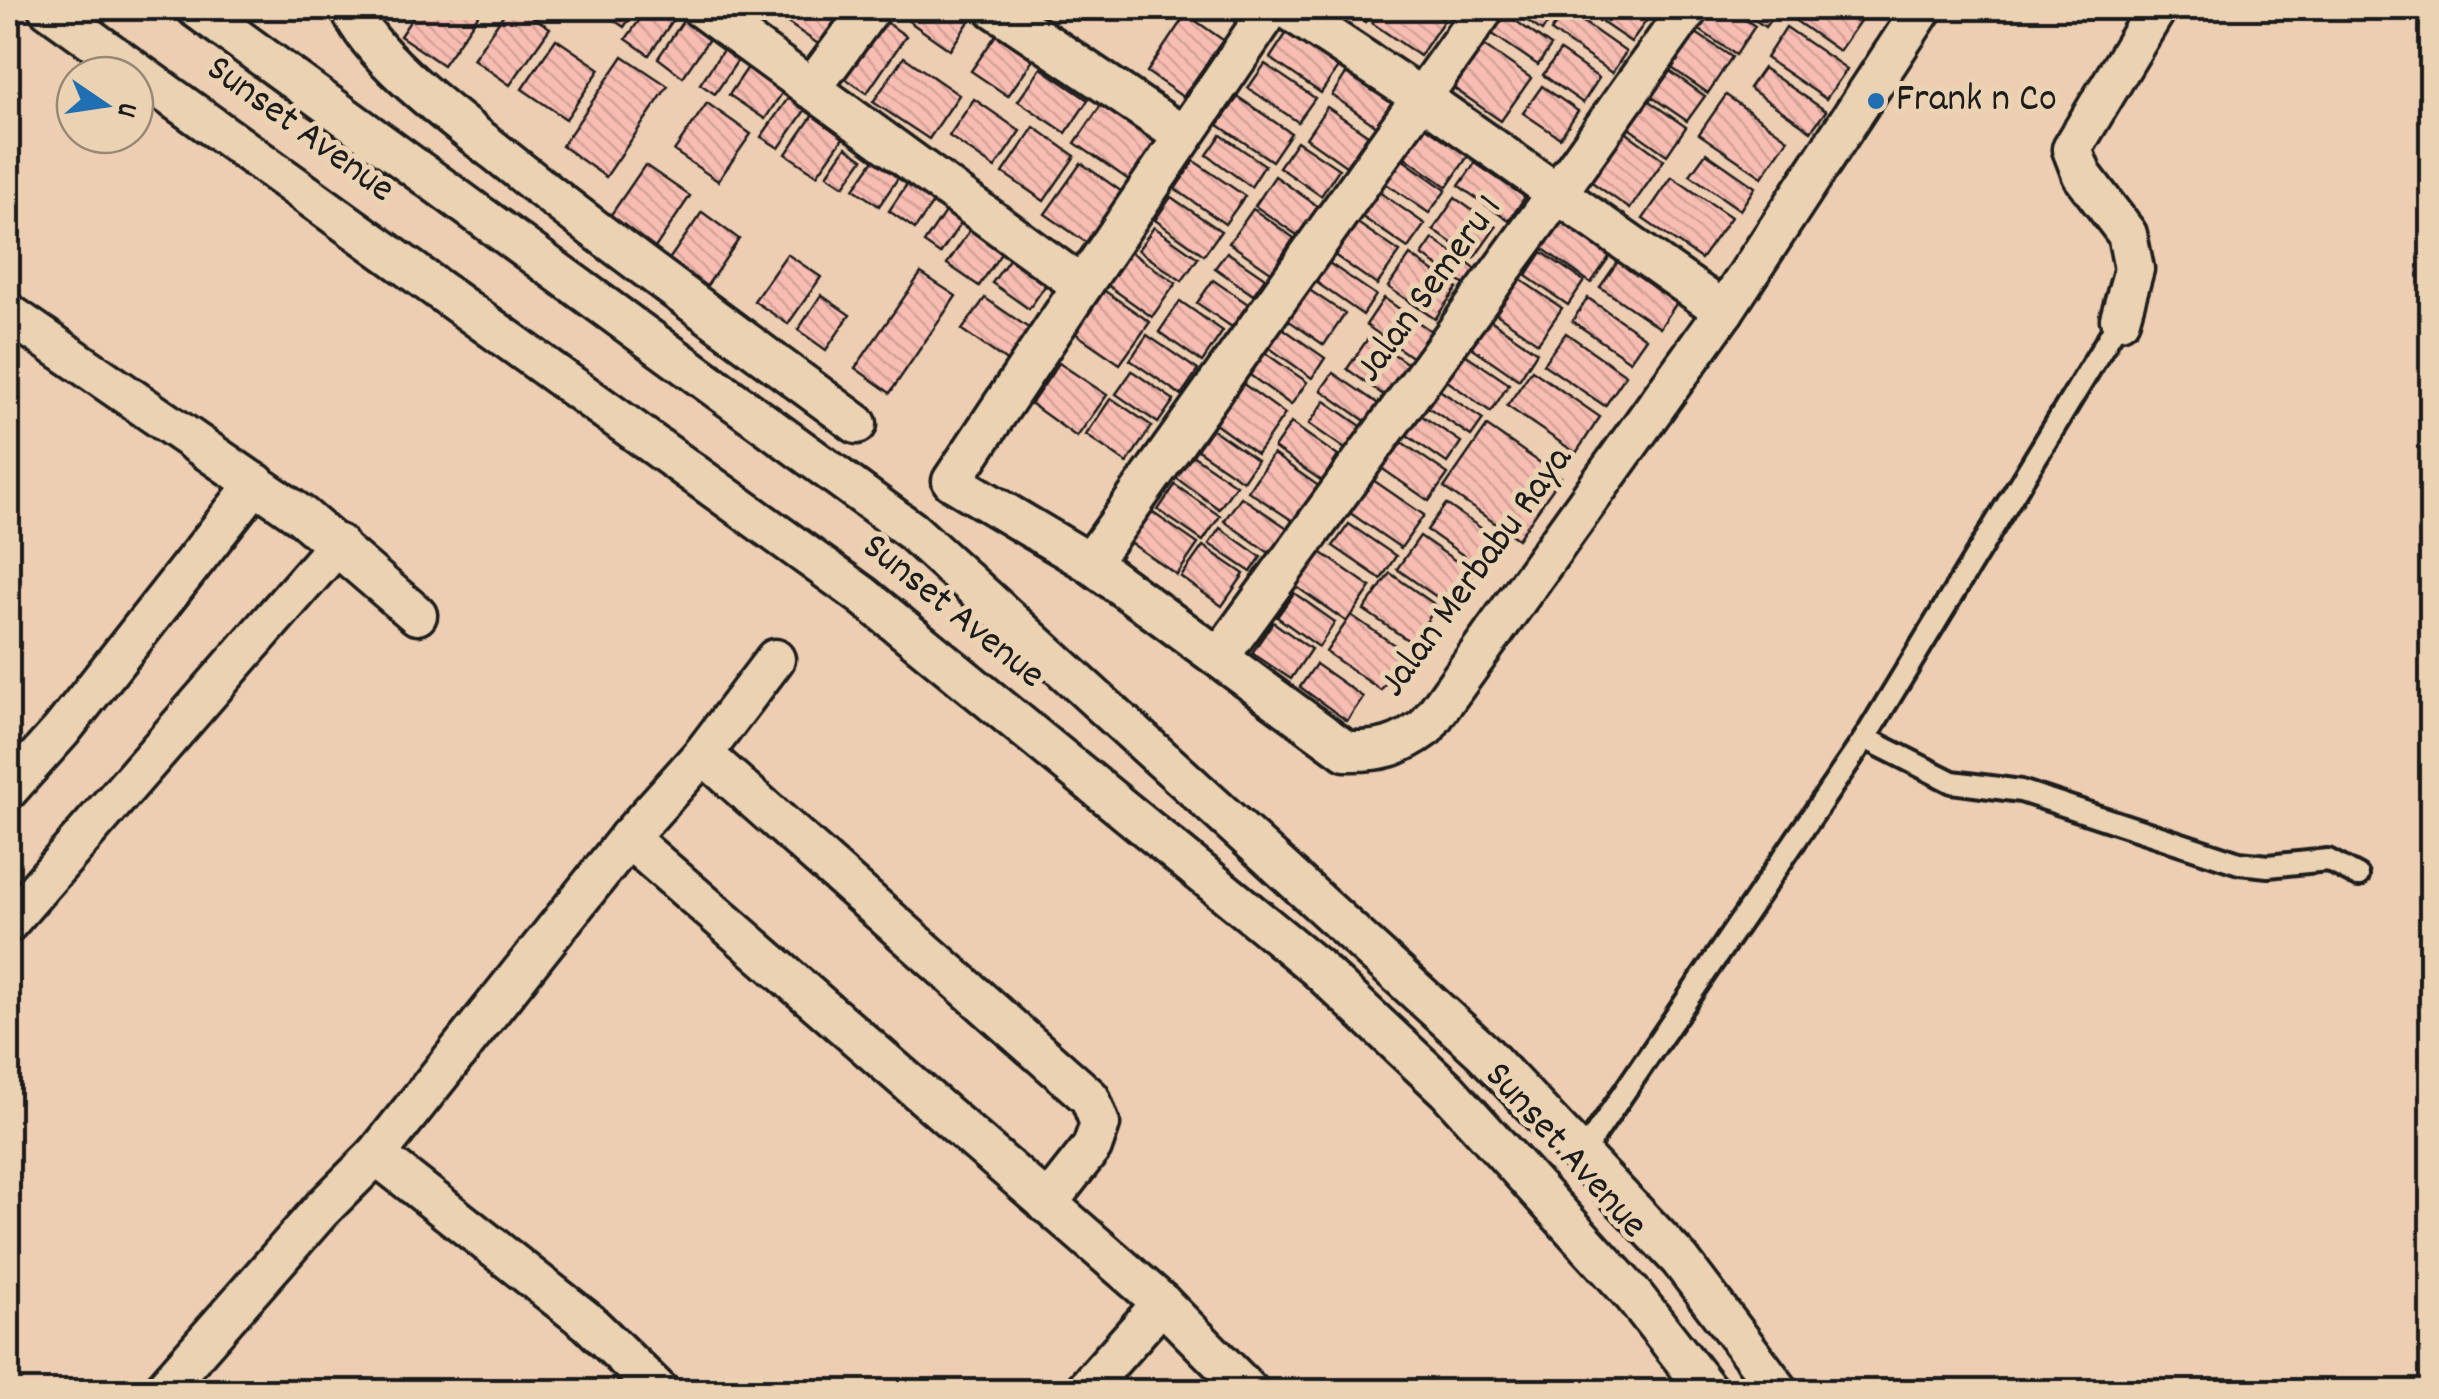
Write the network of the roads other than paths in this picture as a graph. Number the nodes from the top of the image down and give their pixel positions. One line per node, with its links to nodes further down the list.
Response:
1 (196, 8): 35 (street, Sunset Avenue)
2 (350, 8): 21 (street)
3 (702, 8): 13 (street)
4 (871, 8): 13 (street)
5 (994, 8): 15 (street)
6 (1271, 8): 15 (street)
7 (1286, 8): 14 (street, Jalan Semeru 1)
8 (1485, 8): 14 (street)
9 (1688, 8): 16 (street)
10 (1922, 8): 18 (street, Jalan Merbabu Raya)
11 (2156, 8): 20 (street)
12 (68, 12): 42 (street, Sunset Avenue)
13 (811, 89): 17 (street)
14 (1422, 98): 16 (street, Jalan Semeru 1); 24 (street)
15 (1182, 136): 17 (street)
16 (1556, 196): 18 (street); 26 (street, Jalan Semeru 1)
17 (1082, 286): 24 (street, Jalan Merbabu Raya)
18 (1724, 312): 26 (street, Jalan Merbabu Raya)
19 (8, 313): 22 (street)
20 (2120, 319): 28 (lane)
21 (857, 424)
22 (256, 483): 23 (street); 30 (street)
23 (338, 544): 25 (street); 33 (street)
24 (1090, 563): 26 (street, Jalan Merbabu Raya)
25 (417, 615)
26 (1220, 656)
27 (775, 659): 29 (street)
28 (1866, 738): 32 (lane); 35 (lane)
29 (704, 754): 31 (street); 36 (street)
30 (8, 790)
31 (628, 838): 34 (street); 36 (street)
32 (2358, 876)
33 (8, 923)
34 (376, 1155): 38 (street); 39 (street)
35 (1580, 1156): 43 (street, Sunset Avenue)
36 (1047, 1204): 37 (street)
37 (1162, 1303): 40 (street); 41 (street)
38 (161, 1392)
39 (660, 1392)
40 (1082, 1392)
41 (1250, 1392)
42 (1709, 1392)
43 (1780, 1392)

